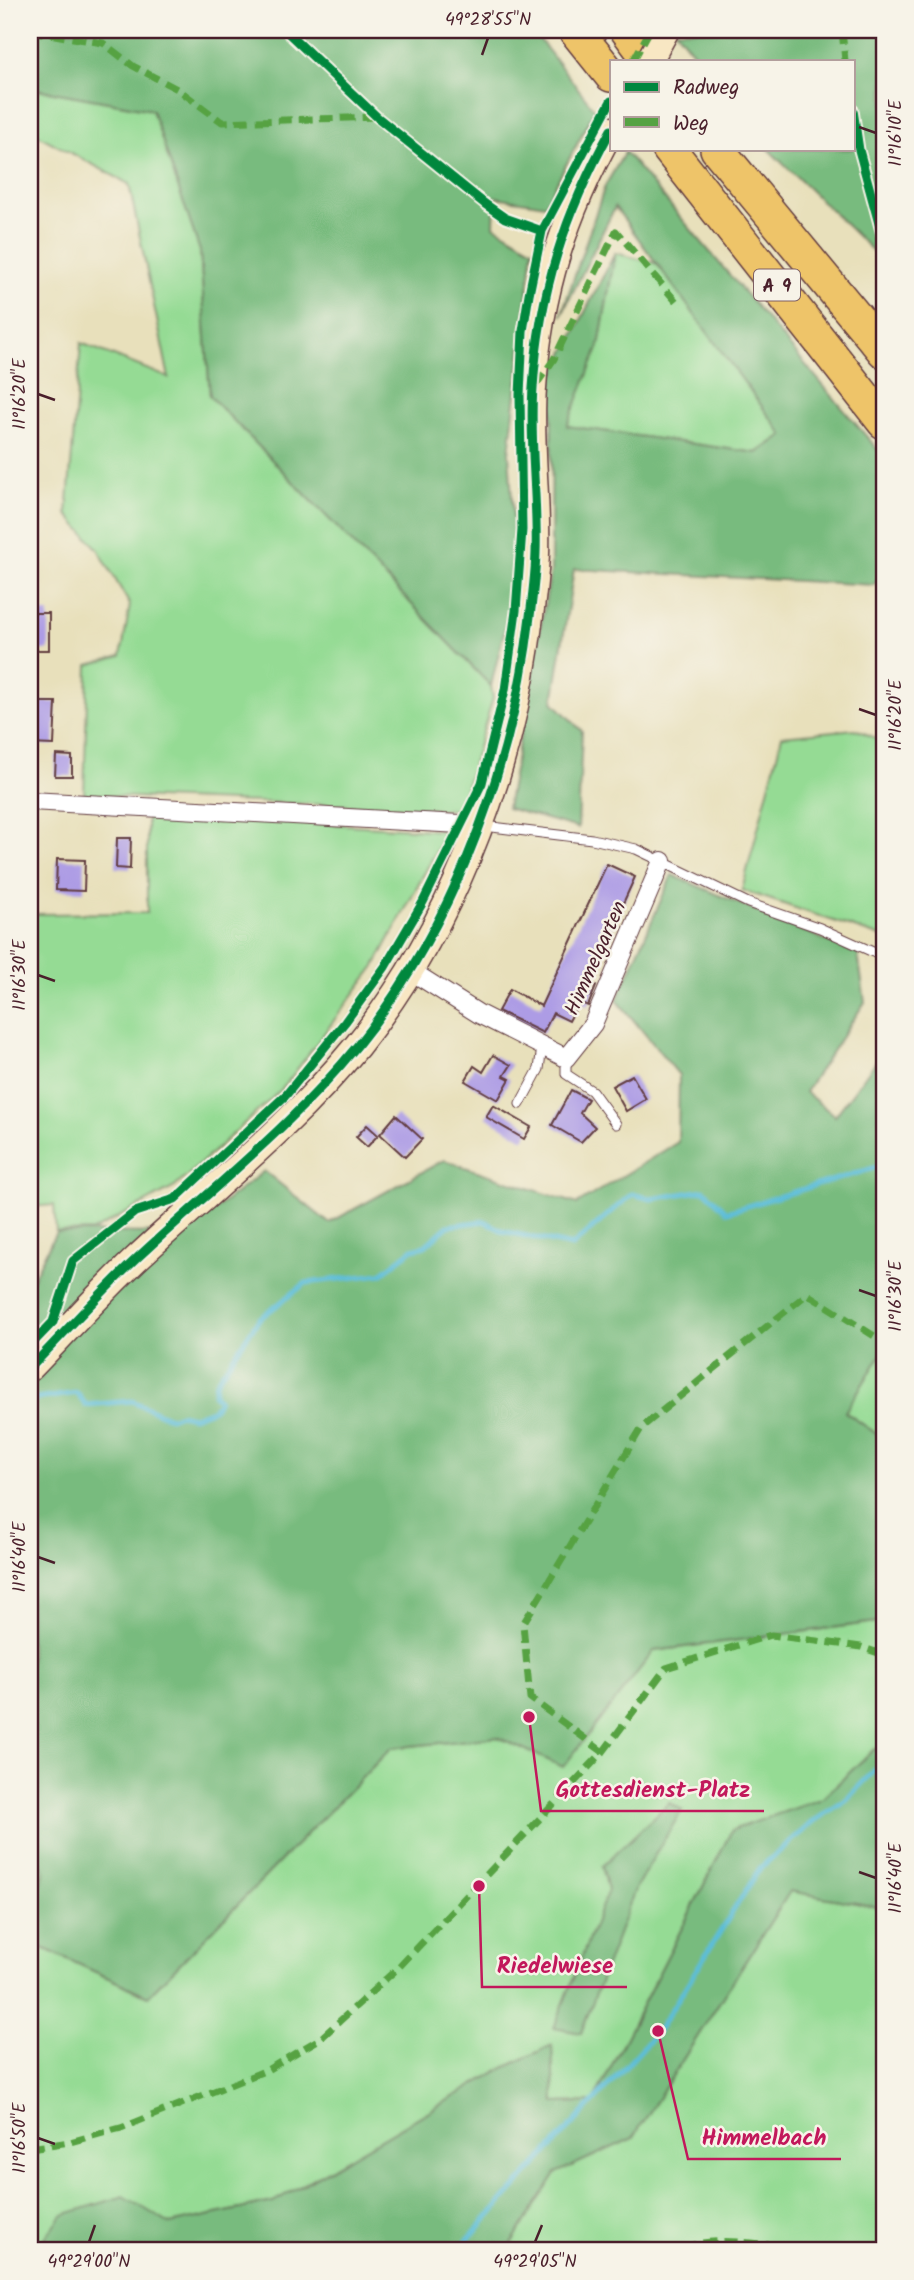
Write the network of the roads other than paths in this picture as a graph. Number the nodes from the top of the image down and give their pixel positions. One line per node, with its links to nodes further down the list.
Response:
1 (575, 30): 6 (highway)
2 (627, 30): 4 (highway)
3 (666, 30): 5 (street, bridge)
4 (649, 60)
5 (651, 60)
6 (610, 74)
7 (610, 132): 13 (street)
8 (670, 150): 11 (highway, A 9)
9 (718, 150): 10 (highway, A 9)
10 (884, 351)
11 (884, 422)
12 (30, 801): 13 (street)
13 (479, 825): 14 (lane); 16 (street)
14 (663, 861): 15 (lane); 18 (street, Himmelgarten)
15 (884, 957)
16 (411, 971): 17 (street); 21 (street)
17 (541, 1047): 18 (street); 19 (lane)
18 (566, 1058): 20 (lane)
19 (520, 1104)
20 (616, 1124)
21 (30, 1368)

